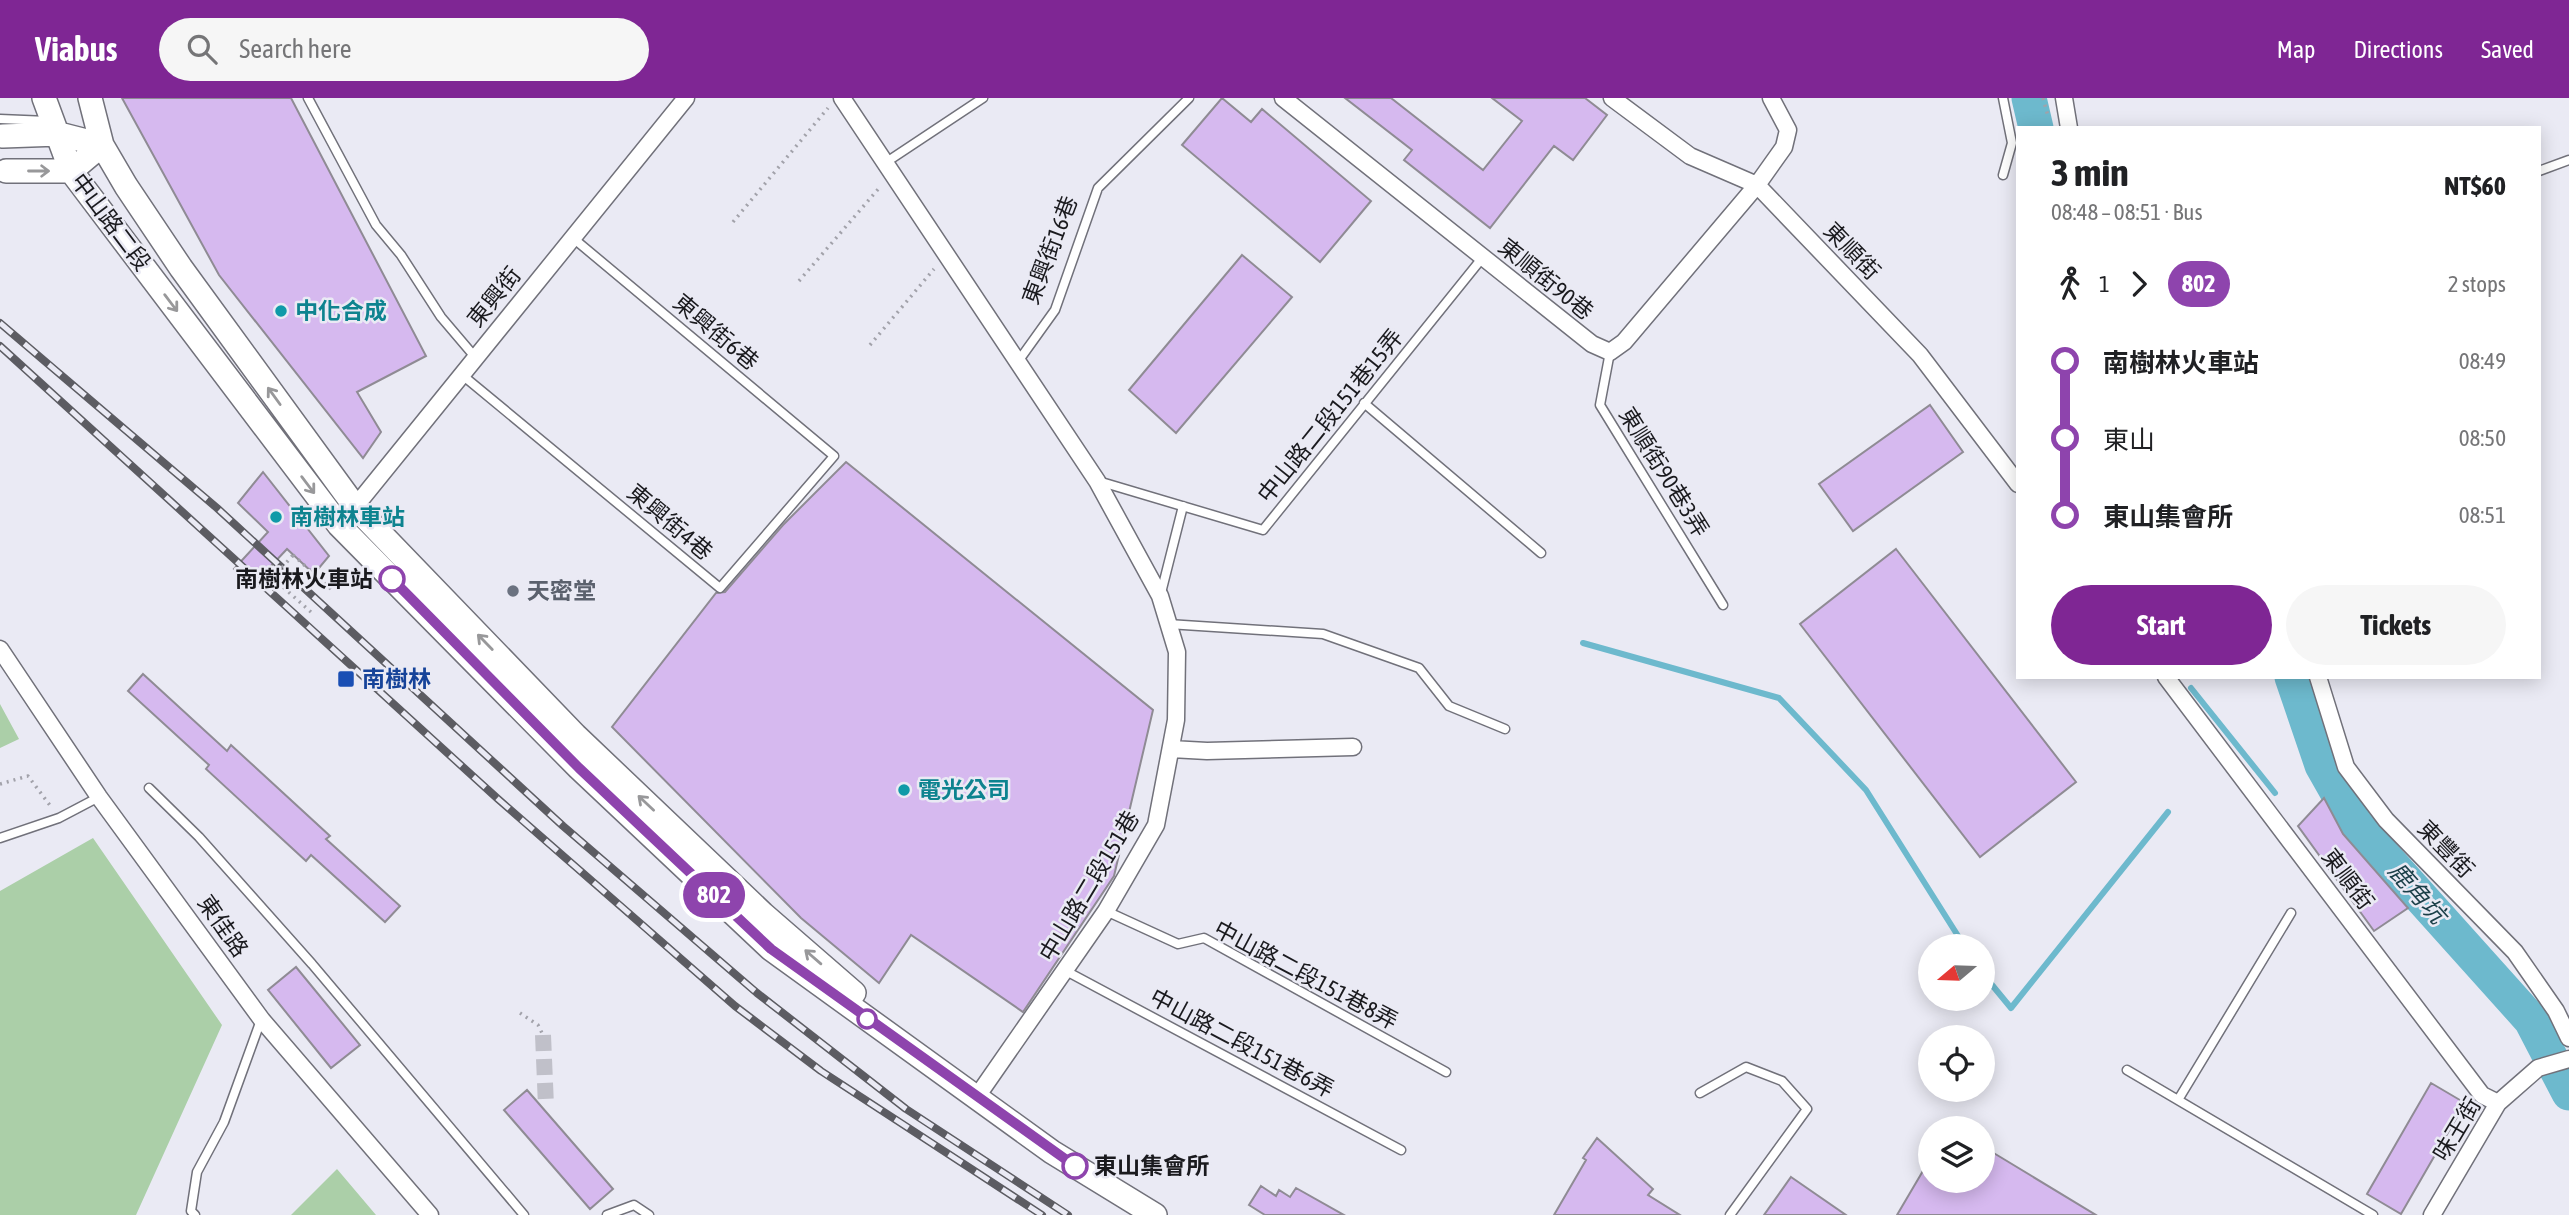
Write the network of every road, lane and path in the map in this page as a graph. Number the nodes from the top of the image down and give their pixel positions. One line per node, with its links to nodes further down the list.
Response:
1 (44, 98): 17 (main road)
2 (90, 98): 19 (main road)
3 (309, 98): 34 (lane)
4 (686, 98): 28 (street, 東興街)
5 (836, 98): 27 (path)
6 (842, 98): 21 (street)
7 (983, 98): 21 (lane)
8 (1189, 98): 35 (lane, 東興街16巷)
9 (1283, 98): 30 (street, 東順街90巷)
10 (1612, 98): 26 (street, 東順街)
11 (1771, 98): 26 (street)
12 (2003, 98): 25 (lane)
13 (2043, 98): 15 (path)
14 (2064, 98): 16 (street)
15 (2050, 126)
16 (2069, 126)
17 (55, 127): 18 (main road); 19 (main road, 中山路二段); 24 (main road, 中山路二段)
18 (1, 128)
19 (102, 145): 24 (main road); 42 (main road, 中山路二段, one-way to 19)
20 (2569, 160): 22 (lane)
21 (888, 168): 29 (street); 31 (path)
22 (2541, 170)
23 (6, 171): 24 (main road, one-way to 24)
24 (71, 171): 43 (main road, 中山路二段, one-way to 43)
25 (2003, 175)
26 (1757, 185): 33 (street); 40 (street, 東順街)
27 (733, 222)
28 (572, 238): 34 (street, 東興街); 38 (lane, 東興街6巷)
29 (945, 256): 32 (path); 35 (street)
30 (1483, 257): 33 (street, 東順街90巷); 37 (lane, 中山路二段151巷15弄)
31 (799, 281)
32 (870, 345)
33 (1610, 352): 47 (lane, 東順街90巷3弄)
34 (475, 357): 36 (street, 東興街)
35 (1017, 363): 39 (street)
36 (461, 374): 38 (lane, 東興街4巷); 42 (street, 東興街)
37 (1364, 403): 41 (lane, 中山路二段151巷15弄); 44 (lane)
38 (834, 456)
39 (1097, 481): 41 (lane, 中山路二段151巷15弄); 46 (street, 中山路二段151巷)
40 (2016, 481)
41 (1183, 506): 46 (lane)
42 (356, 508): 43 (street, 東興街); 72 (main road, 中山路二段, one-way to 42)
43 (339, 525): 72 (main road, 中山路二段)
44 (1541, 553)
45 (332, 590): 48 (path, bridge)
46 (1160, 596): 49 (street, 中山路二段151巷)
47 (1723, 605)
48 (312, 613)
49 (1168, 624): 53 (lane); 55 (street, 中山路二段151巷)
50 (0, 649): 58 (street, 東佳路)
51 (2319, 679): 67 (street, 東豐街)
52 (2175, 681): 74 (street, 東順街)
53 (1505, 729)
54 (1353, 747): 55 (street)
55 (1171, 749): 61 (street, 中山路二段151巷)
56 (0, 784): 59 (path)
57 (149, 789): 78 (lane)
58 (99, 797): 59 (lane); 65 (street, 東佳路)
59 (59, 818): 60 (lane)
60 (0, 838)
61 (1106, 911): 63 (street, 中山路二段151巷); 70 (lane, 中山路二段151巷8弄)
62 (2291, 914): 73 (lane)
63 (1066, 971): 72 (street, 中山路二段151巷); 75 (lane, 中山路二段151巷6弄)
64 (520, 1013): 66 (path)
65 (262, 1020): 76 (lane); 77 (street, 東佳路)
66 (543, 1035)
67 (2569, 1038)
68 (2569, 1059): 74 (street, 味王街)
69 (2127, 1070): 73 (lane)
70 (1446, 1072)
71 (1700, 1093): 82 (lane)
72 (976, 1098): 81 (main road, 中山路二段)
73 (2178, 1100): 83 (lane)
74 (2498, 1103): 84 (street, 味王街)
75 (1401, 1150)
76 (195, 1215)
77 (430, 1215)
78 (524, 1215)
79 (607, 1215): 80 (lane)
80 (649, 1215)
81 (1154, 1215)
82 (1730, 1215)
83 (2373, 1215)
84 (2432, 1215)

